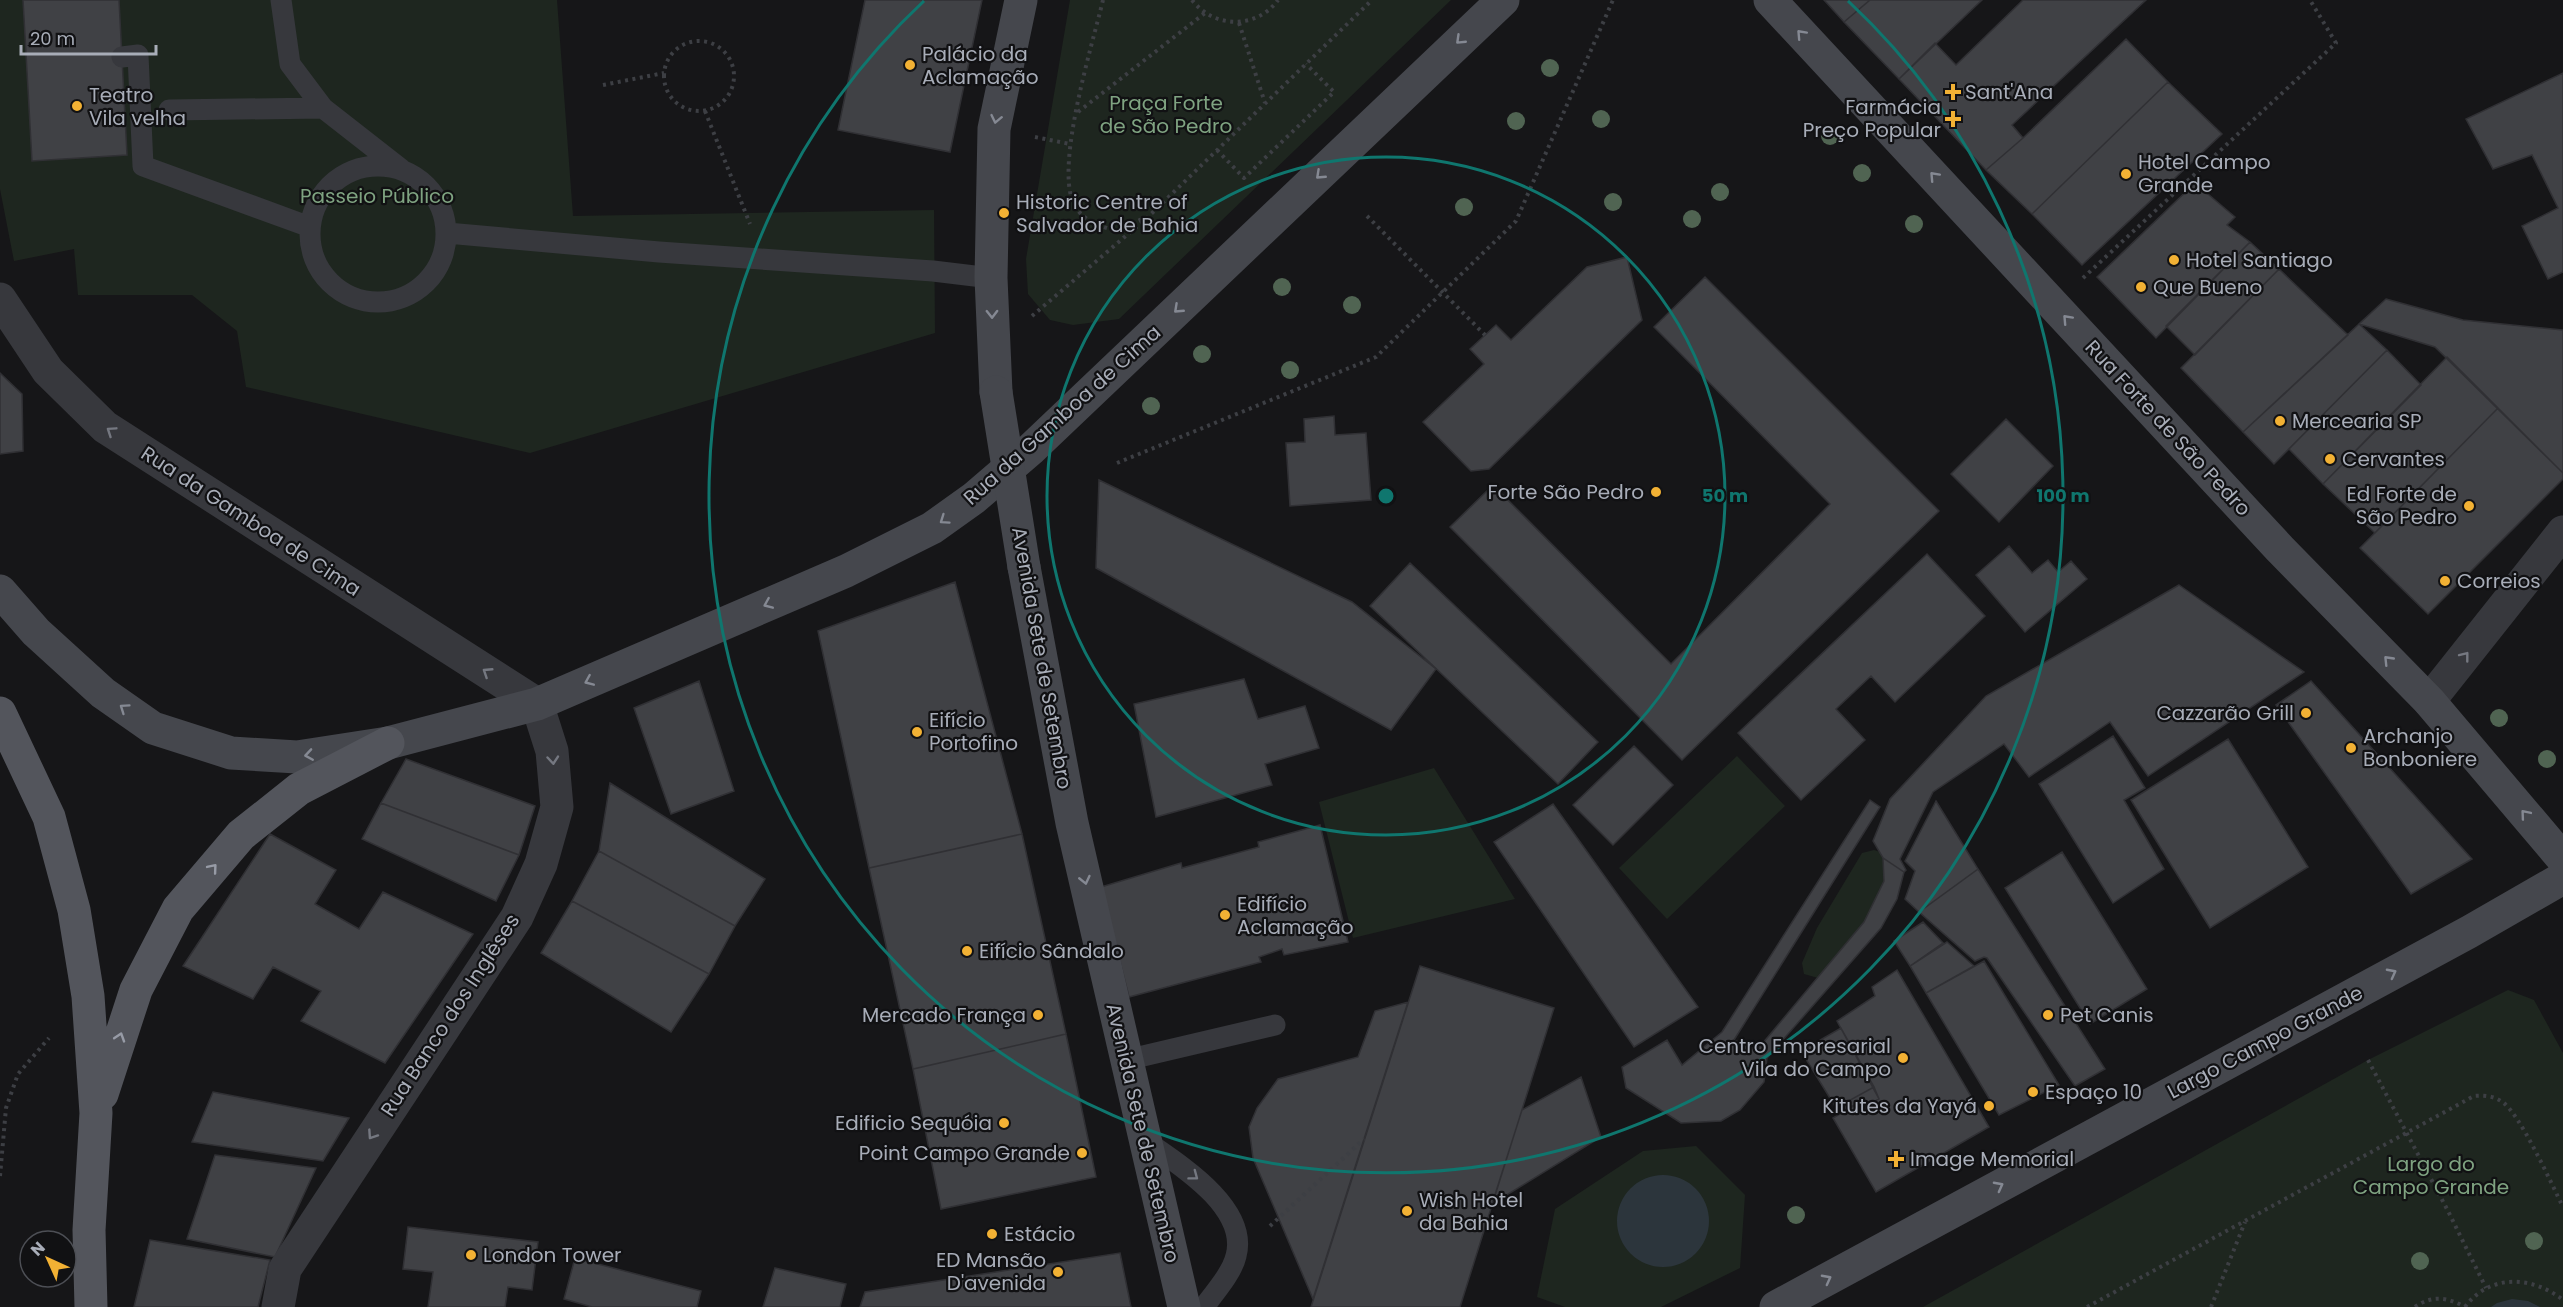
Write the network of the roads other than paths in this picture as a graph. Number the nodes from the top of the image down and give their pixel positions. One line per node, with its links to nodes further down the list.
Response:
1 (281, 0): 6 (lane)
2 (1021, 0): 11 (main road, Avenida Sete de Setembro, one-way to 11)
3 (1503, 0): 16 (main road, Rua da Gamboa de Cima, one-way to 16)
4 (1770, 0): 15 (main road, Rua Forte de São Pedro, one-way to 4)
5 (122, 57): 9 (lane)
6 (323, 108): 7 (lane); 8 (lane)
7 (169, 110)
8 (402, 170): 9 (lane); 10 (lane)
9 (310, 227): 10 (lane)
10 (447, 233): 11 (lane)
11 (991, 278): 22 (main road, Avenida Sete de Setembro, one-way to 22, bridge)
12 (0, 299): 16 (street, Rua da Gamboa de Cima, one-way to 12)
13 (2563, 532): 15 (street, one-way to 13)
14 (0, 591): 18 (main road, Rua da Gamboa de Cima, one-way to 14)
15 (2429, 701): 19 (main road, Rua Forte de São Pedro, one-way to 15)
16 (537, 704): 18 (main road, Rua da Gamboa de Cima); 26 (street, Rua Banco dos Inglêses, one-way to 26)
17 (0, 713): 23 (main road)
18 (388, 743): 23 (main road, one-way to 18)
19 (2563, 859)
20 (2563, 878): 29 (main road, Largo Campo Grande, one-way to 20)
21 (1275, 1026): 22 (lane)
22 (1126, 1060): 24 (main road, Avenida Sete de Setembro)
23 (96, 1113): 25 (main road)
24 (1147, 1142): 27 (main road, Avenida Sete de Setembro); 28 (lane, one-way to 28)
25 (91, 1307)
26 (278, 1307)
27 (1184, 1307)
28 (1204, 1307)
29 (1776, 1307)

